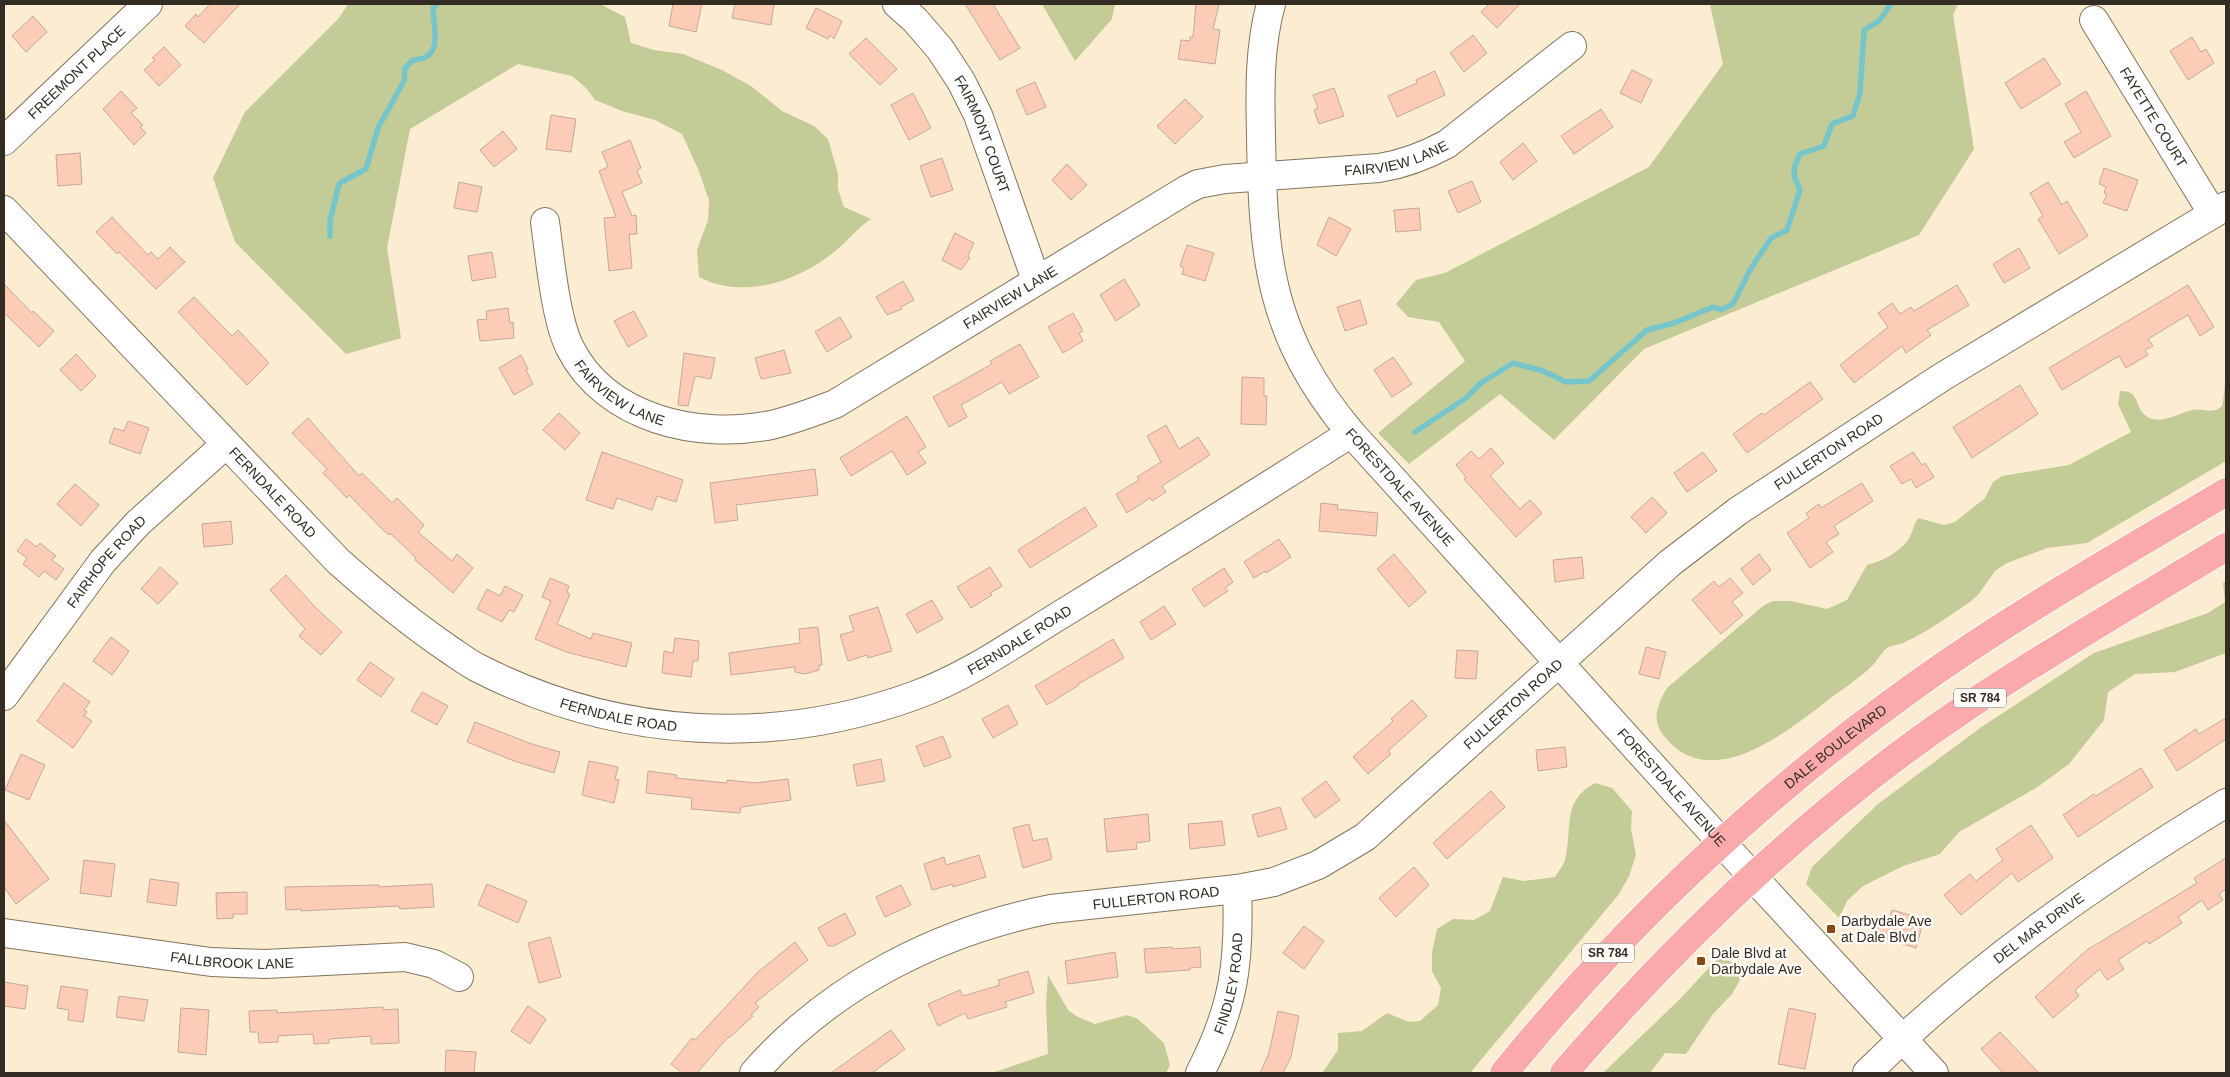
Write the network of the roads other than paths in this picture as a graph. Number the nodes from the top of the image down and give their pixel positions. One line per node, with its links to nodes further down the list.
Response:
1 (148, 4): 6 (street, FREEMONT PLACE)
2 (897, 4): 11 (street, FAIRMONT COURT)
3 (1271, 4): 7 (street, FORESTDALE AVENUE)
4 (2094, 20): 9 (street, FAYETTE COURT)
5 (1572, 46): 7 (street, FAIRVIEW LANE)
6 (4, 141)
7 (1262, 177): 11 (street, FAIRVIEW LANE); 12 (street, FORESTDALE AVENUE)
8 (4, 210): 13 (street, FERNDALE ROAD)
9 (2220, 210): 16 (street, FULLERTON ROAD)
10 (546, 222): 11 (street, FAIRVIEW LANE)
11 (1036, 280)
12 (1351, 433): 13 (street, FERNDALE ROAD); 16 (street, FORESTDALE AVENUE)
13 (226, 444): 17 (street, FAIRHOPE ROAD)
14 (2226, 492): 19 (main road, DALE BOULEVARD / SR 784)
15 (2226, 547): 20 (main road, SR 784)
16 (1558, 662): 19 (street, FORESTDALE AVENUE); 21 (street, FULLERTON ROAD)
17 (4, 696)
18 (2226, 803): 24 (street, DEL MAR DRIVE)
19 (1721, 842): 20 (street, FORESTDALE AVENUE); 27 (main road, DALE BOULEVARD / SR 784)
20 (1753, 877): 24 (street, FORESTDALE AVENUE); 28 (main road, SR 784)
21 (1237, 889): 25 (street, FULLERTON ROAD); 26 (street, FINDLEY ROAD)
22 (4, 933): 23 (street, FALLBROOK LANE)
23 (459, 977)
24 (1902, 1038): 29 (street, DEL MAR DRIVE); 30 (street, FORESTDALE AVENUE)
25 (754, 1073)
26 (1200, 1073)
27 (1504, 1073)
28 (1564, 1073)
29 (1867, 1073)
30 (1934, 1073)

